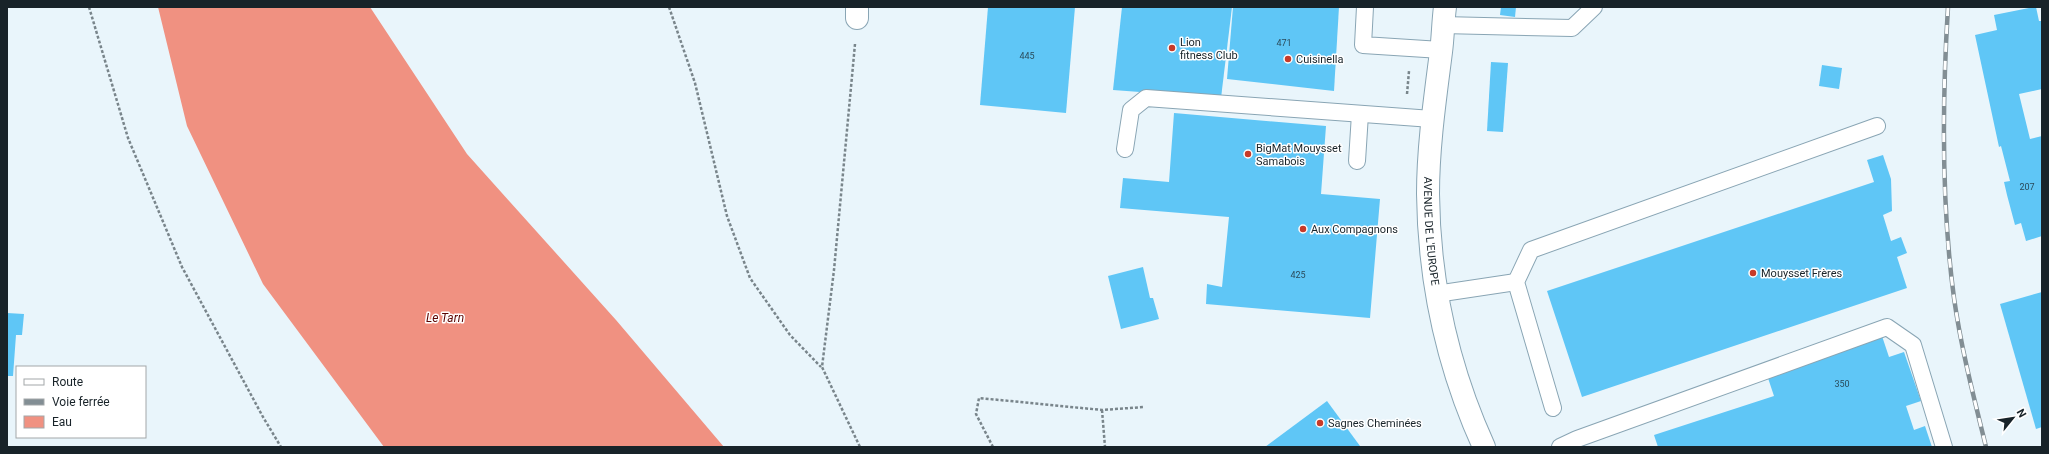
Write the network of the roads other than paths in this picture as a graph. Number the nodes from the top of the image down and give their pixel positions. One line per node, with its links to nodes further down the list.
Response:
1 (1365, 7): 4 (lane)
2 (1594, 7): 3 (lane)
3 (1444, 16): 4 (street, AVENUE DE L'EUROPE)
4 (1441, 50): 6 (street, AVENUE DE L'EUROPE)
5 (1360, 114): 6 (lane); 8 (lane); 9 (lane)
6 (1432, 119): 11 (street, AVENUE DE L'EUROPE)
7 (1877, 126): 10 (lane)
8 (1125, 149)
9 (1357, 161)
10 (1516, 282): 11 (lane); 12 (lane)
11 (1436, 294): 14 (street, AVENUE DE L'EUROPE)
12 (1553, 408)
13 (1579, 443): 15 (lane); 16 (lane)
14 (1484, 447)
15 (1560, 447)
16 (1944, 447)

